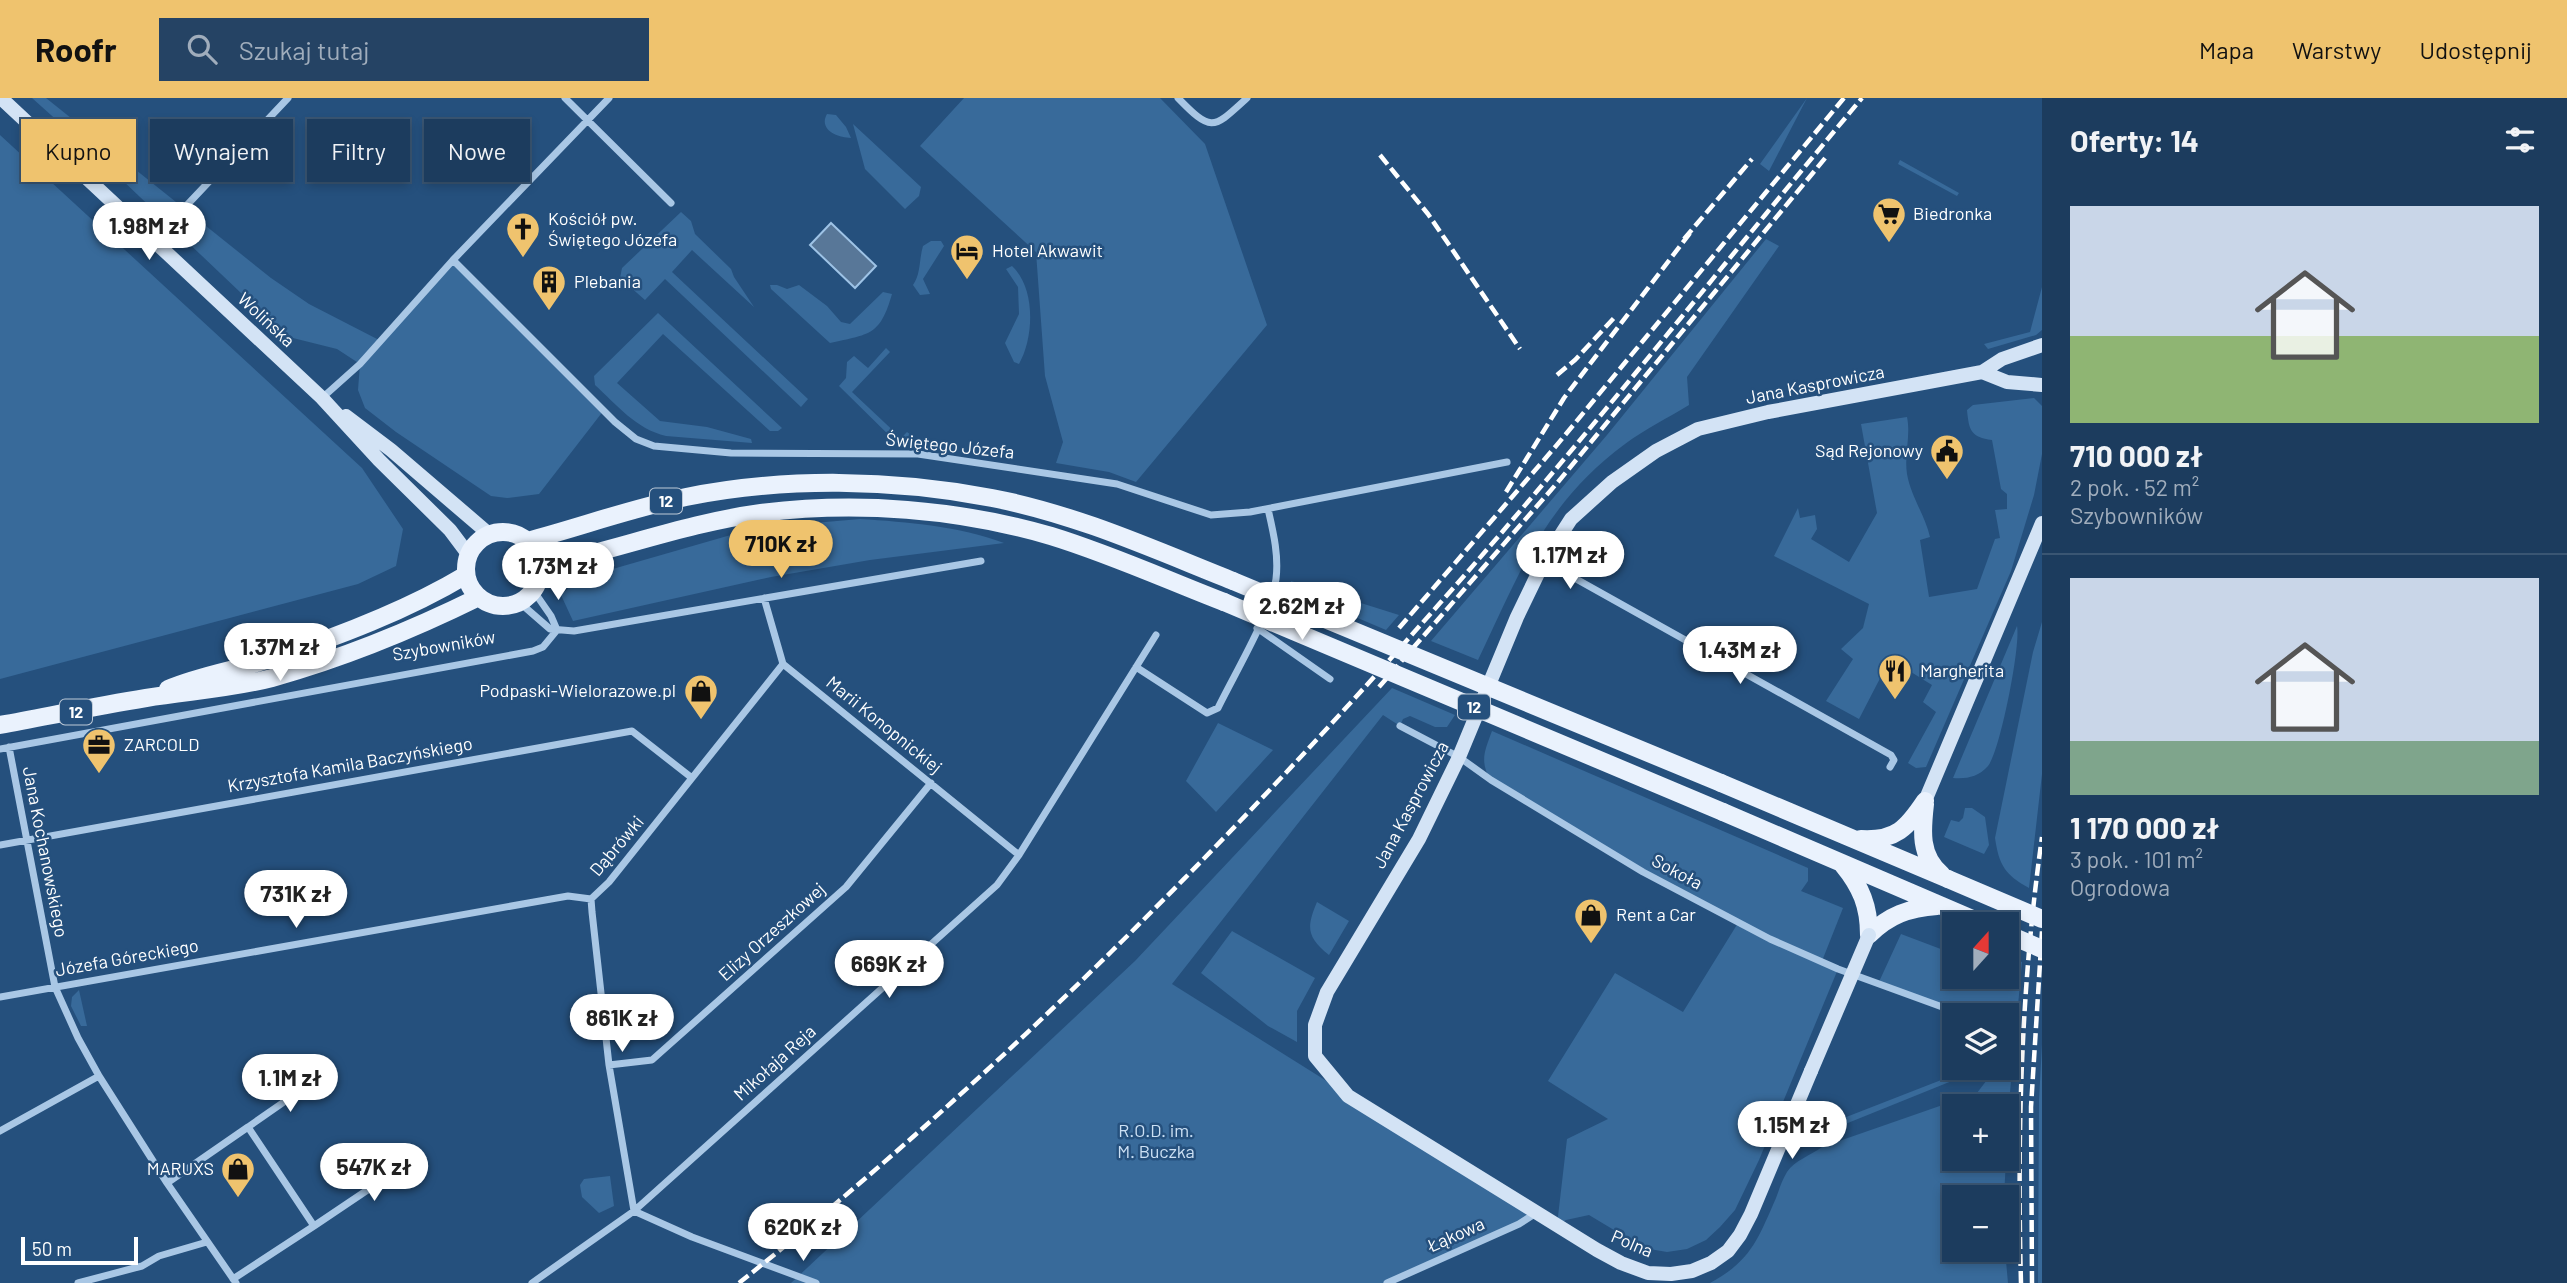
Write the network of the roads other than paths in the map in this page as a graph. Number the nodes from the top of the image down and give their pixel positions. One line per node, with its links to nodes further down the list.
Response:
1 (1, 98): 9 (street, Wolińska)
2 (288, 98): 9 (street)
3 (565, 98): 7 (street)
4 (610, 98): 7 (street)
5 (1178, 98): 6 (street)
6 (1247, 98)
7 (587, 121): 8 (street); 10 (street)
8 (671, 203)
9 (152, 241): 14 (street, Wolińska)
10 (453, 260): 14 (street); 16 (street, Świętego Józefa)
11 (2041, 347): 12 (street, Jana Kasprowicza)
12 (1982, 372): 13 (street, Jana Kasprowicza); 22 (street, Jana Kasprowicza)
13 (2042, 385)
14 (322, 398): 18 (street, Wolińska); 20 (street, Wolińska)
15 (1507, 462): 16 (street, Świętego Józefa)
16 (1268, 509): 28 (street)
17 (2042, 523): 43 (street)
18 (489, 534): 19 (main road, 12); 20 (main road)
19 (527, 541): 23 (main road); 44 (main road, 12, bridge)
20 (468, 554): 24 (main road)
21 (981, 561): 27 (street)
22 (1544, 561): 39 (street, Jana Kasprowicza); 40 (street)
23 (540, 566): 25 (main road); 48 (main road, 12, bridge)
24 (466, 575): 26 (main road); 34 (main road, Szybowników / 12)
25 (526, 596): 26 (main road); 29 (street); 29 (street)
26 (479, 597): 34 (main road, Szybowników / 12)
27 (764, 597): 29 (street); 31 (street)
28 (1257, 628): 32 (street); 33 (street)
29 (557, 630): 37 (street, Szybowników)
30 (1156, 635): 32 (street, Mikołaja Reja)
31 (783, 664): 41 (street, Dąbrówki); 42 (street, Marii Konopnickiej)
32 (1136, 667): 47 (street, Mikołaja Reja)
33 (1330, 679)
34 (149, 698): 35 (main road, Szybowników / 12)
35 (0, 725)
36 (1400, 726): 39 (street, Sokoła)
37 (9, 747): 38 (street, Szybowników); 45 (street, Jana Kochanowskiego)
38 (0, 749)
39 (1460, 757): 59 (street, Sokoła); 60 (street, Jana Kasprowicza)
40 (1890, 767)
41 (692, 778): 45 (street, Krzysztofa Kamila Baczyńskiego); 50 (street, Dąbrówki)
42 (930, 783): 47 (street, Marii Konopnickiej); 61 (street, Elizy Orzeszkowej)
43 (1925, 801): 44 (main road); 49 (main road)
44 (1851, 838): 49 (main road, 12)
45 (27, 840): 46 (street, Krzysztofa Kamila Baczyńskiego); 57 (street, Jana Kochanowskiego)
46 (0, 845)
47 (1019, 855): 68 (street, Mikołaja Reja)
48 (1841, 863): 51 (main road, 12); 54 (main road)
49 (1948, 879): 53 (main road, 12, bridge)
50 (591, 899): 57 (street, Józefa Góreckiego); 61 (street, Dąbrówki)
51 (1940, 905): 52 (main road, 12); 54 (main road)
52 (1956, 912)
53 (2042, 919)
54 (1869, 935): 69 (street, Polna, bridge)
55 (2020, 940): 56 (main road, bridge)
56 (2042, 949)
57 (55, 987): 58 (street, Józefa Góreckiego); 62 (street, Jana Kochanowskiego)
58 (0, 997)
59 (1942, 1007)
60 (1315, 1056): 69 (street, Polna)
61 (609, 1065): 68 (street, Dąbrówki)
62 (99, 1076): 65 (street); 67 (street, Jana Kochanowskiego)
63 (317, 1079): 64 (street)
64 (248, 1127): 67 (street); 70 (street)
65 (0, 1131)
66 (418, 1156): 70 (street, Jana Kochanowskiego)
67 (167, 1183): 71 (street, Jana Kochanowskiego)
68 (634, 1211): 74 (street, Mikołaja Reja); 75 (street)
69 (1537, 1213): 76 (street, Łąkowa)
70 (314, 1226): 72 (street, Jana Kochanowskiego)
71 (206, 1241): 72 (street, Jana Kochanowskiego); 73 (street)
72 (235, 1281)
73 (78, 1283)
74 (532, 1283)
75 (816, 1283)
76 (1387, 1283)

